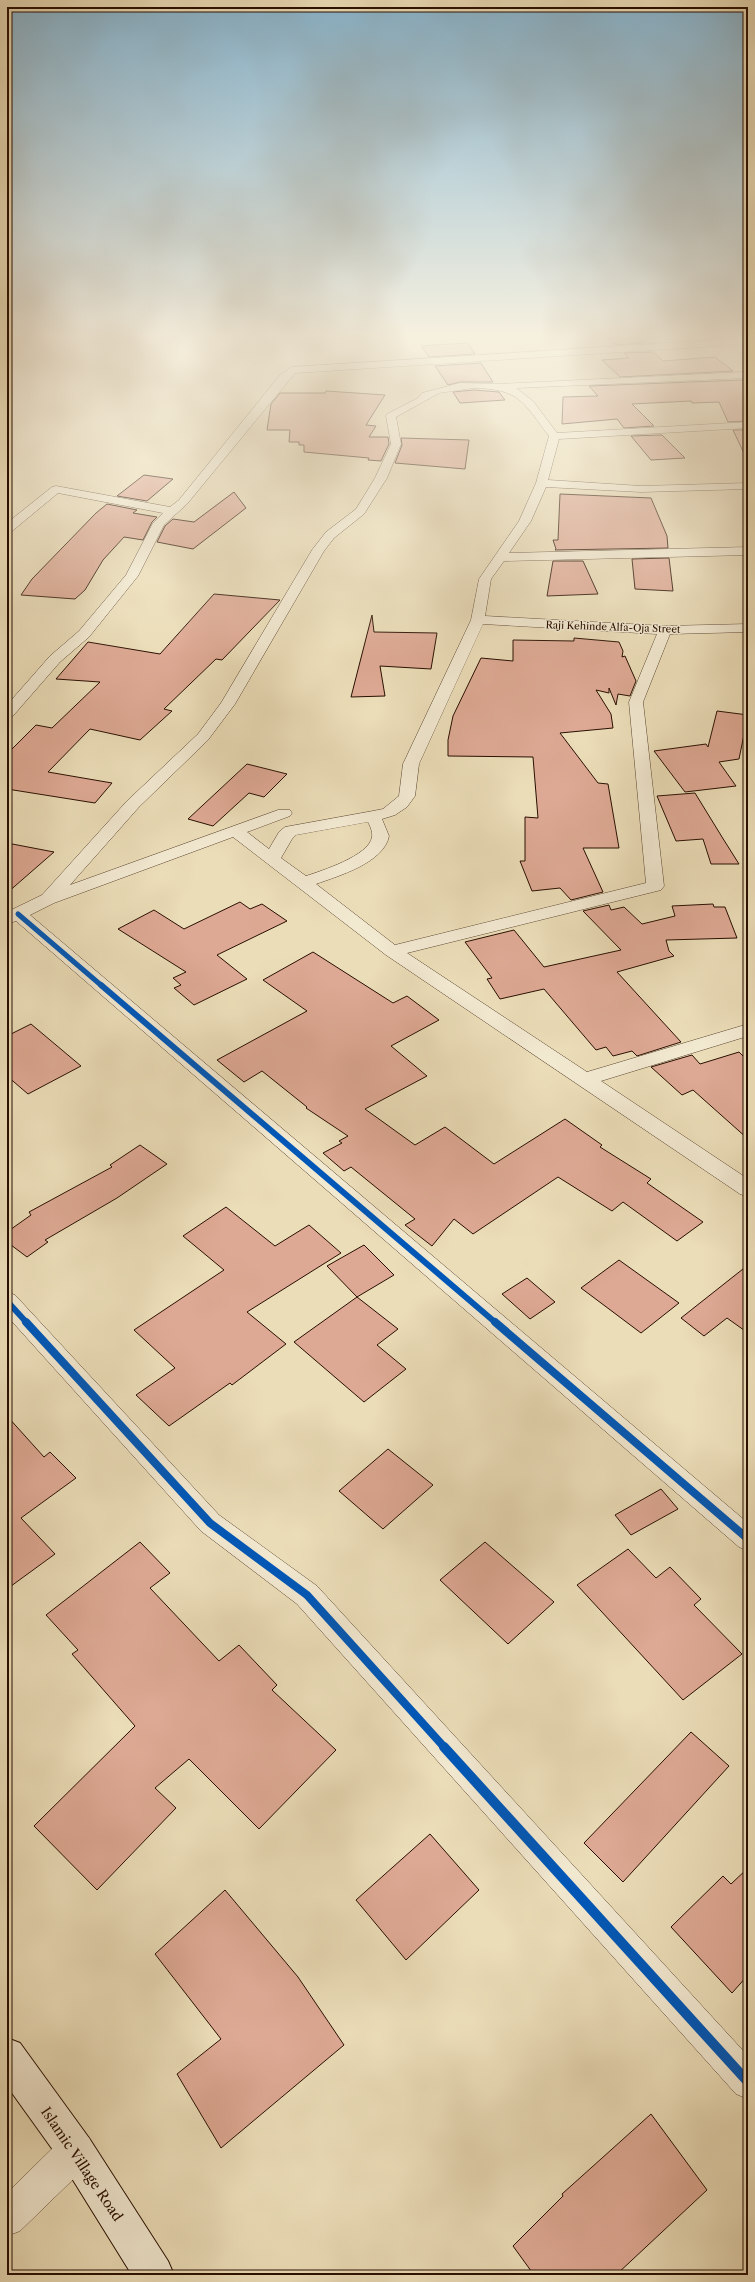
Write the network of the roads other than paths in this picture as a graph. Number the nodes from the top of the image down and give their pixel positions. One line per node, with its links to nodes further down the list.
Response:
1 (229, 444): 6 (street)
2 (396, 444): 19 (street)
3 (552, 444): 4 (street)
4 (542, 483): 5 (street); 9 (street)
5 (748, 486)
6 (172, 512): 7 (street); 13 (street)
7 (7, 529)
8 (748, 551): 9 (street)
9 (501, 557): 10 (street)
10 (478, 620): 12 (street, Raji Kehinde Alfa-Oja Street); 15 (street)
11 (748, 628): 12 (street, Raji Kehinde Alfa-Oja Street)
12 (665, 630): 21 (street)
13 (7, 714)
14 (284, 813): 16 (street)
15 (373, 816): 17 (street); 18 (street)
16 (234, 830): 17 (street); 19 (street)
17 (273, 858): 18 (street)
18 (304, 883): 21 (street)
19 (48, 899): 20 (street)
20 (12, 916): 26 (street)
21 (392, 951): 23 (street)
22 (748, 1030): 23 (street)
23 (585, 1079): 24 (street)
24 (748, 1189)
25 (7, 1301): 28 (street)
26 (748, 1539)
27 (7, 2056): 29 (street, Islamic Village Road)
28 (748, 2082)
29 (76, 2151): 30 (street); 31 (street, Islamic Village Road)
30 (7, 2218)
31 (154, 2275)

